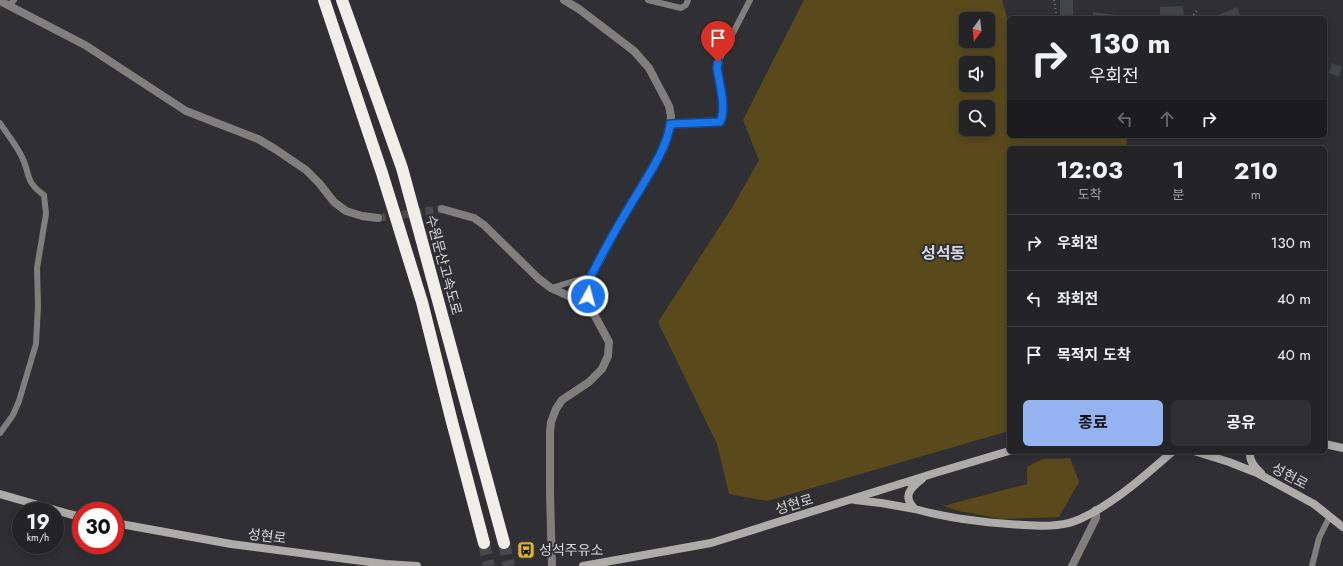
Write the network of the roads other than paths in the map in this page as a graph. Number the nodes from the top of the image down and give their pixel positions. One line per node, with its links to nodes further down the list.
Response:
1 (324, 0): 33 (highway)
2 (342, 0): 34 (highway, 수원문산고속도로)
3 (564, 0): 10 (street)
4 (648, 0): 5 (lane)
5 (688, 0)
6 (750, 0): 10 (lane)
7 (0, 1): 8 (street)
8 (12, 3): 12 (street)
9 (0, 123): 16 (lane)
10 (670, 124): 13 (street)
11 (442, 209): 14 (street)
12 (378, 218)
13 (591, 276): 14 (lane); 15 (street)
14 (552, 288): 15 (street)
15 (589, 304): 37 (street)
16 (0, 433)
17 (1327, 444): 18 (main road)
18 (1343, 448)
19 (1007, 452): 23 (main road, 성현로)
20 (1170, 454): 28 (main road)
21 (1203, 454): 24 (main road, 성현로)
22 (1250, 454): 24 (main road)
23 (924, 476): 26 (main road, 성현로); 27 (main road)
24 (1268, 479): 30 (main road, 성현로)
25 (0, 494): 29 (main road)
26 (851, 500): 27 (main road); 38 (main road, 성현로)
27 (915, 509): 28 (main road)
28 (1096, 510): 39 (street)
29 (72, 515)
30 (1330, 516): 32 (main road, 성현로); 40 (lane)
31 (124, 525): 35 (main road, 성현로)
32 (1343, 527)
33 (484, 543)
34 (504, 543)
35 (351, 563): 36 (main road, 성현로)
36 (416, 566)
37 (552, 566)
38 (583, 566)
39 (1072, 566)
40 (1312, 566)

